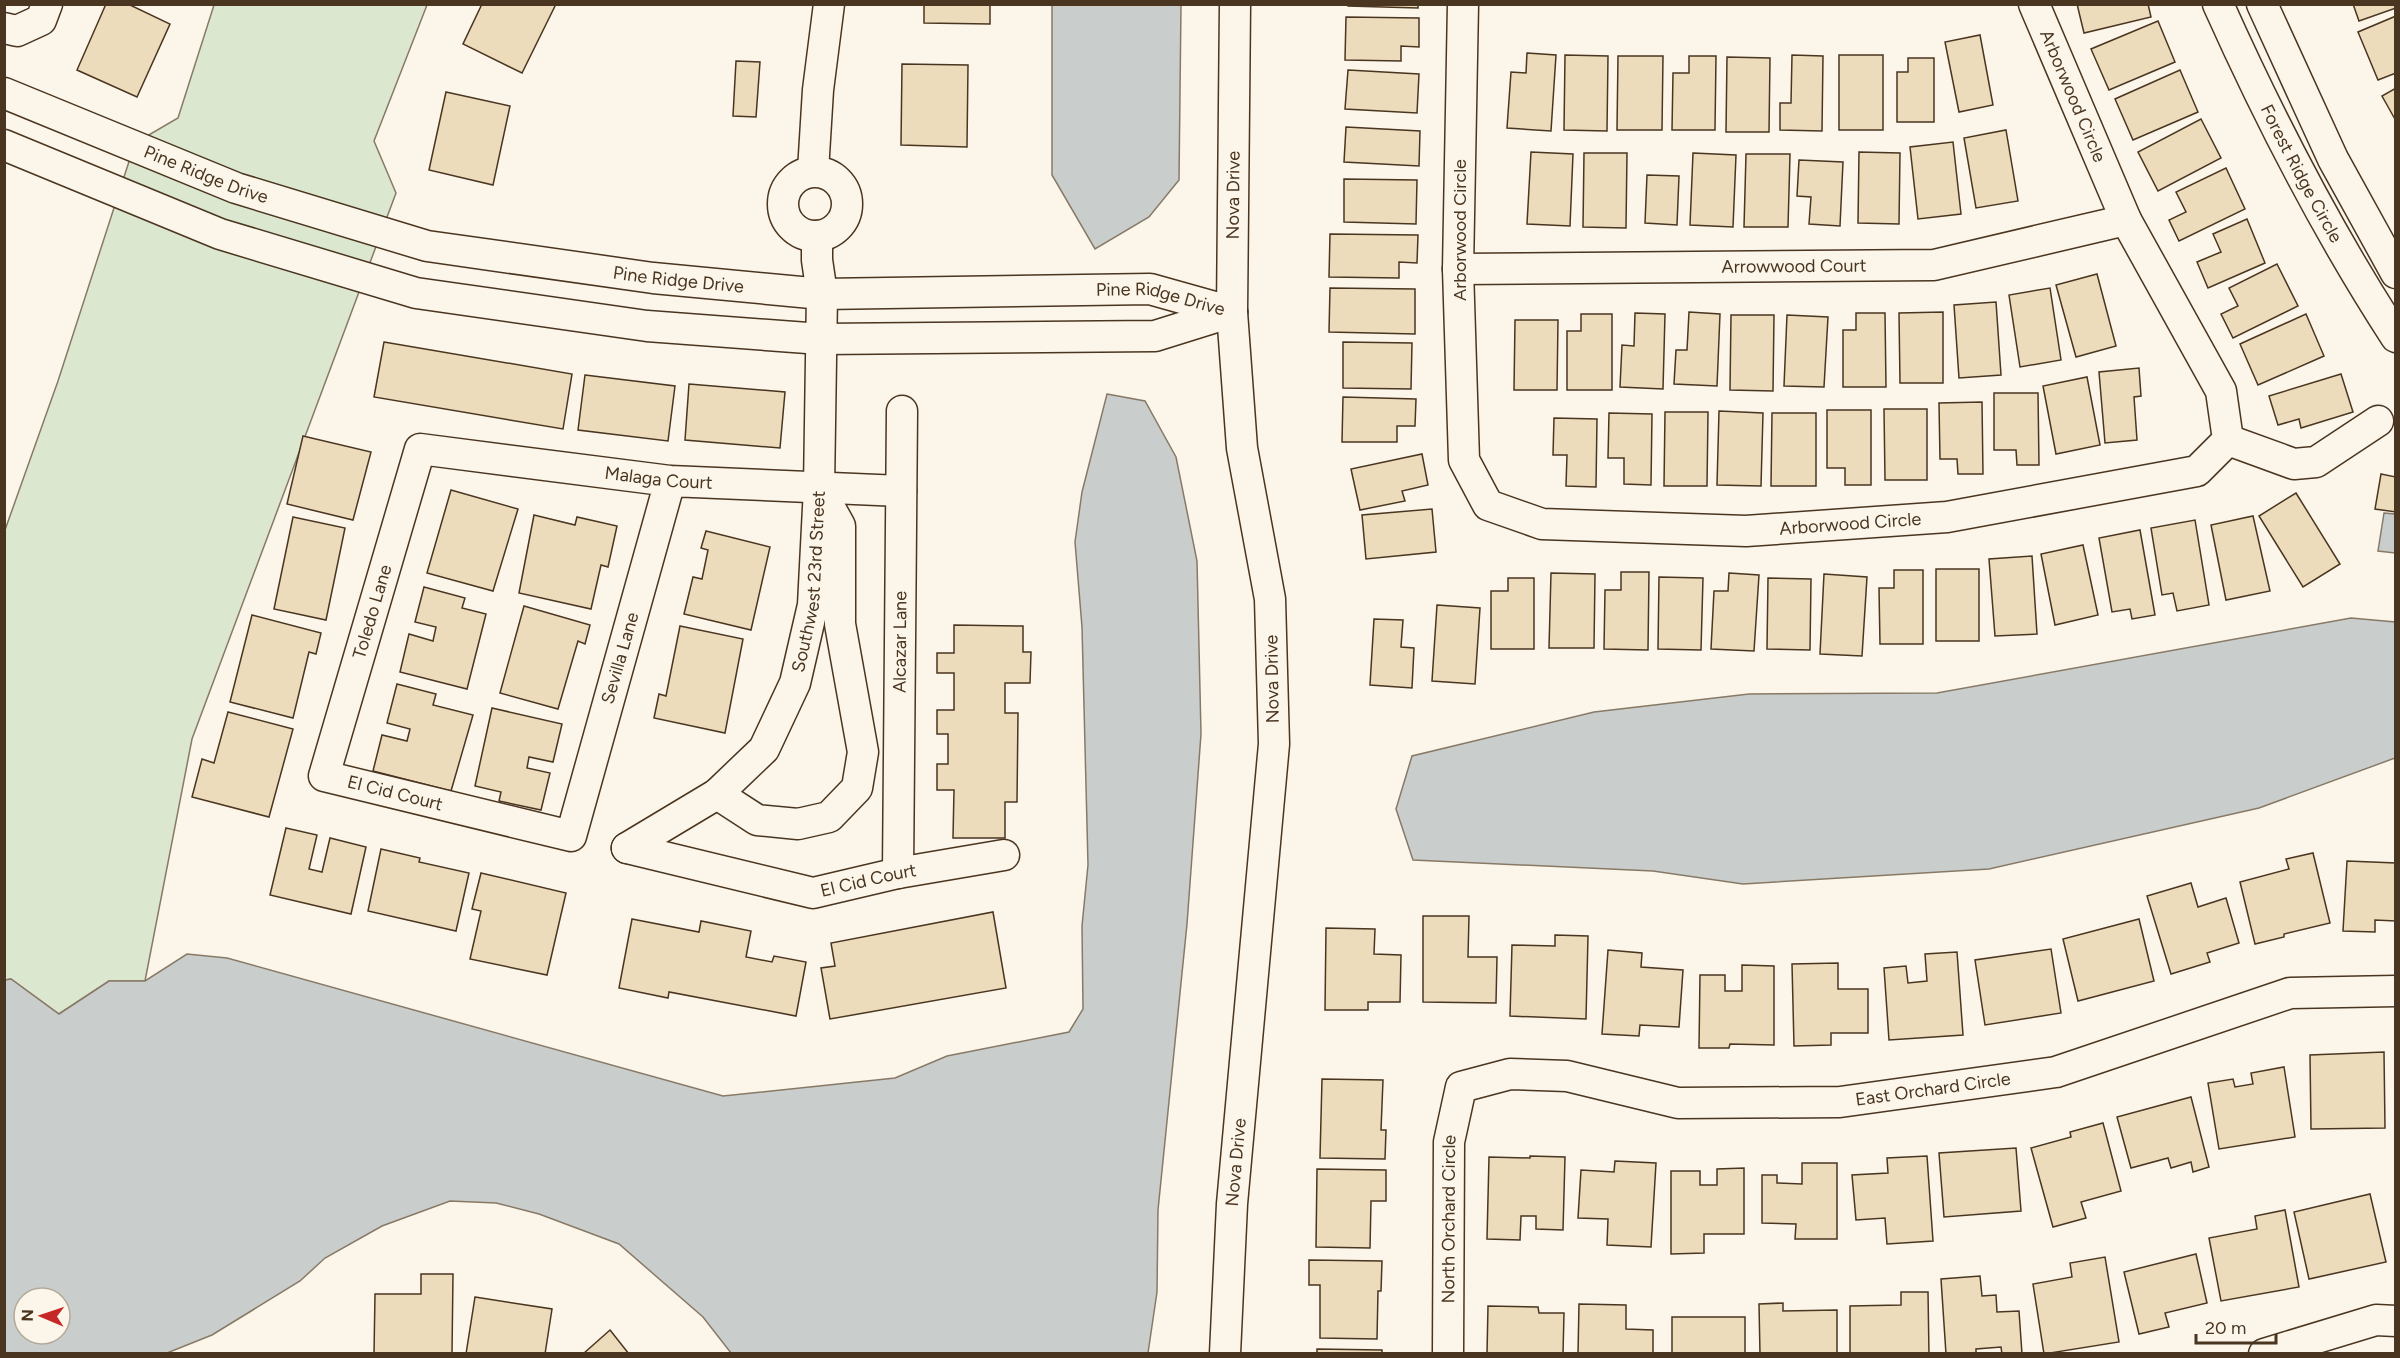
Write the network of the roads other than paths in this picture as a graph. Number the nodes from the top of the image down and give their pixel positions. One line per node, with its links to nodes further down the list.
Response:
1 (47, 4): 8 (street)
2 (829, 4): 11 (street)
3 (1235, 4): 17 (street, Nova Drive)
4 (1463, 4): 14 (street, Arborwood Circle)
5 (2034, 4): 12 (street, Arborwood Circle)
6 (2218, 4): 18 (street, Forest Ridge Circle)
7 (2262, 4): 15 (street, Forest Ridge Circle)
8 (4, 28)
9 (4, 93): 16 (street, Pine Ridge Drive)
10 (4, 145): 19 (street, Pine Ridge Drive)
11 (813, 171): 13 (street); 13 (street)
12 (2126, 220): 14 (street, Arrowwood Court); 22 (street, Arborwood Circle)
13 (817, 236): 16 (street, Southwest 23rd Street)
14 (1458, 269): 22 (street, Arborwood Circle)
15 (2396, 273)
16 (822, 294): 17 (street, Pine Ridge Drive); 19 (street, Southwest 23rd Street)
17 (1232, 312): 19 (street, Pine Ridge Drive); 36 (street, Nova Drive)
18 (2396, 337)
19 (821, 339): 25 (street, Southwest 23rd Street)
20 (902, 411): 26 (street, Alcazar Lane)
21 (2378, 421): 22 (street)
22 (2228, 440)
23 (420, 449): 24 (street, Malaga Court); 27 (street, Toledo Lane)
24 (670, 481): 25 (street, Malaga Court); 29 (street, Sevilla Lane)
25 (819, 488): 26 (street, Malaga Court); 28 (street, Southwest 23rd Street); 28 (street)
26 (901, 491): 32 (street, Alcazar Lane)
27 (324, 776): 29 (street, El Cid Court)
28 (717, 794): 30 (street, Southwest 23rd Street)
29 (571, 836)
30 (627, 848): 32 (street, El Cid Court)
31 (1004, 855): 32 (street, El Cid Court)
32 (898, 873)
33 (2396, 992): 34 (street, East Orchard Circle)
34 (1461, 1087): 37 (street, North Orchard Circle)
35 (2396, 1321): 38 (street)
36 (1225, 1353)
37 (1448, 1353)
38 (2264, 1353)

